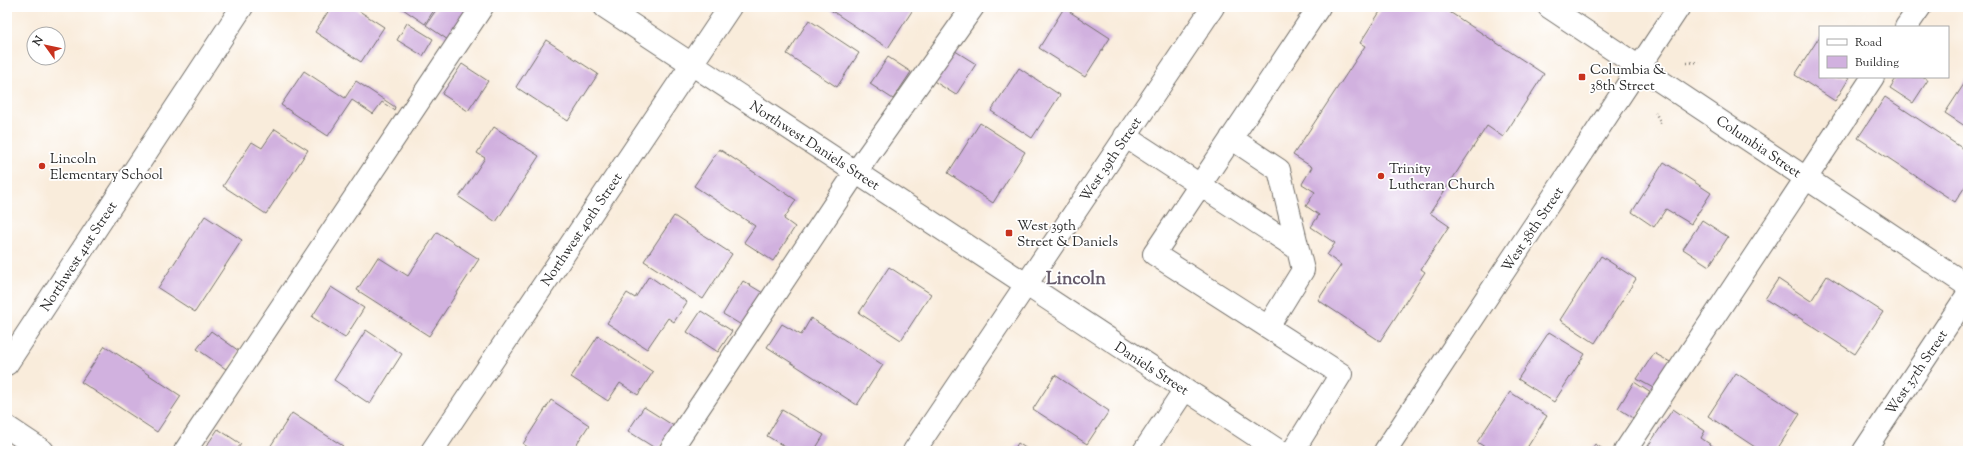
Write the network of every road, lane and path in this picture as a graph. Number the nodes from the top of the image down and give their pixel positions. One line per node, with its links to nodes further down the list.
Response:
1 (242, 7): 29 (street, Northwest 41st Street)
2 (482, 7): 33 (street)
3 (605, 7): 14 (street, Northwest Daniels Street)
4 (730, 7): 14 (street, Northwest 40th Street)
5 (973, 7): 21 (street)
6 (1213, 7): 19 (street, West 39th Street)
7 (1320, 7): 20 (street)
8 (1549, 7): 15 (street, Columbia Street)
9 (1679, 7): 15 (street, West 38th Street)
10 (1920, 7): 11 (street)
11 (1907, 26)
12 (1700, 62): 13 (path)
13 (1687, 63)
14 (692, 64): 21 (street, Northwest Daniels Street); 34 (street, Northwest 40th Street)
15 (1639, 67): 22 (street, Columbia Street); 40 (street, West 38th Street)
16 (1873, 78): 22 (street)
17 (1655, 112): 18 (path)
18 (1662, 125)
19 (1125, 136): 23 (street); 25 (street, West 39th Street)
20 (1231, 138): 23 (street); 24 (street)
21 (856, 172): 25 (street, Northwest Daniels Street); 35 (street)
22 (1807, 178): 26 (street, Columbia Street); 41 (street)
23 (1200, 186): 24 (street); 28 (street)
24 (1298, 249): 28 (street)
25 (1025, 284): 30 (street, Daniels Street); 36 (street, West 39th Street)
26 (1968, 286)
27 (1968, 294): 42 (street, West 37th Street)
28 (1268, 327): 39 (street)
29 (7, 364)
30 (1185, 389): 37 (street); 38 (street, Daniels Street)
31 (7, 427): 32 (street)
32 (43, 451)
33 (185, 451)
34 (432, 451)
35 (670, 451)
36 (914, 451)
37 (1144, 451)
38 (1279, 451)
39 (1293, 451)
40 (1385, 451)
41 (1625, 451)
42 (1864, 451)

